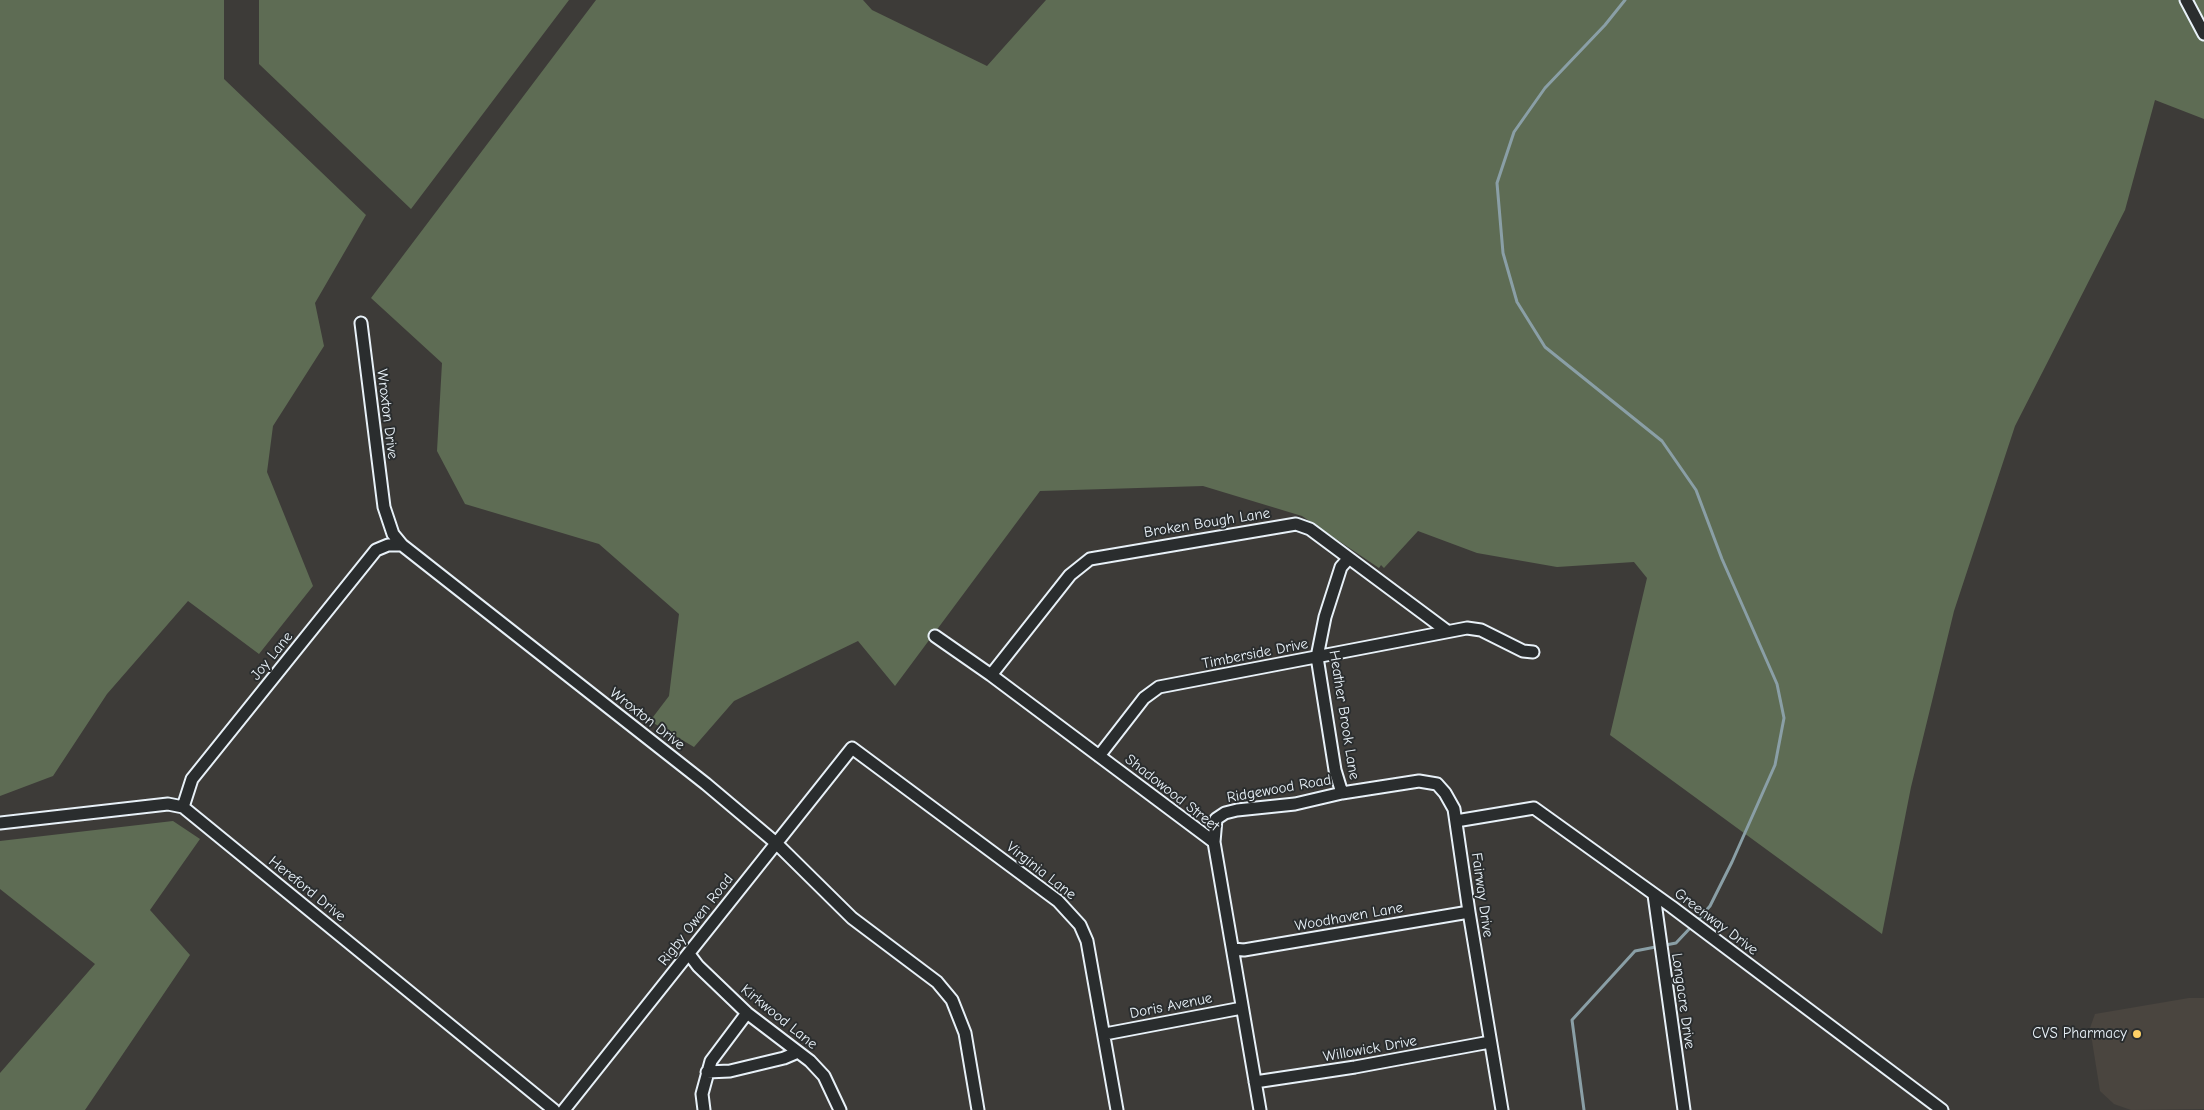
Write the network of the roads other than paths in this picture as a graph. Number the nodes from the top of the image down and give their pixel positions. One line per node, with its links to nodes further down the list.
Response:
1 (2186, 0): 2 (street)
2 (2204, 34)
3 (361, 323): 4 (street, Wroxton Drive)
4 (402, 545): 14 (street, Joy Lane); 18 (street, Wroxton Drive)
5 (1349, 558): 6 (street, Broken Bough Lane); 9 (street, Heather Brook Lane); 10 (street, Broken Bough Lane)
6 (1447, 631): 8 (street, Timberside Drive); 9 (street, Timberside Drive)
7 (935, 636): 10 (street, Shadowood Street)
8 (1533, 652)
9 (1317, 657): 12 (street, Timberside Drive); 13 (street, Heather Brook Lane)
10 (991, 675): 12 (street, Shadowood Street)
11 (852, 748): 18 (street, Rigby Owen Road); 25 (street, Virginia Lane)
12 (1100, 756): 17 (street, Shadowood Street)
13 (1342, 793): 15 (street, Fairway Drive); 17 (street, Ridgewood Road)
14 (183, 807): 16 (street); 30 (street, Hereford Drive)
15 (1456, 821): 19 (street, Greenway Drive); 20 (street, Fairway Drive)
16 (0, 823)
17 (1214, 842): 21 (street, Shadowood Street)
18 (776, 843): 22 (street, Rigby Owen Road); 34 (street, Wroxton Drive)
19 (1654, 895): 38 (street, Longacre Drive); 39 (street, Greenway Drive)
20 (1469, 912): 21 (street, Woodhaven Lane); 26 (street, Fairway Drive)
21 (1233, 949): 23 (street, Shadowood Street)
22 (689, 954): 24 (street, Kirkwood Lane); 31 (street, Rigby Owen Road)
23 (1242, 1008): 25 (street, Doris Avenue); 29 (street, Shadowood Street)
24 (747, 1013): 27 (street, Kirkwood Lane); 28 (street)
25 (1104, 1034): 35 (street, Virginia Lane)
26 (1490, 1042): 29 (street, Willowick Drive); 37 (street, Fairway Drive)
27 (798, 1052): 28 (street); 33 (street, Kirkwood Lane)
28 (707, 1072): 32 (street)
29 (1256, 1082): 36 (street, Shadowood Street)
30 (554, 1110)
31 (564, 1110)
32 (704, 1110)
33 (840, 1110)
34 (978, 1110)
35 (1117, 1110)
36 (1260, 1110)
37 (1502, 1110)
38 (1684, 1110)
39 (1942, 1110)

